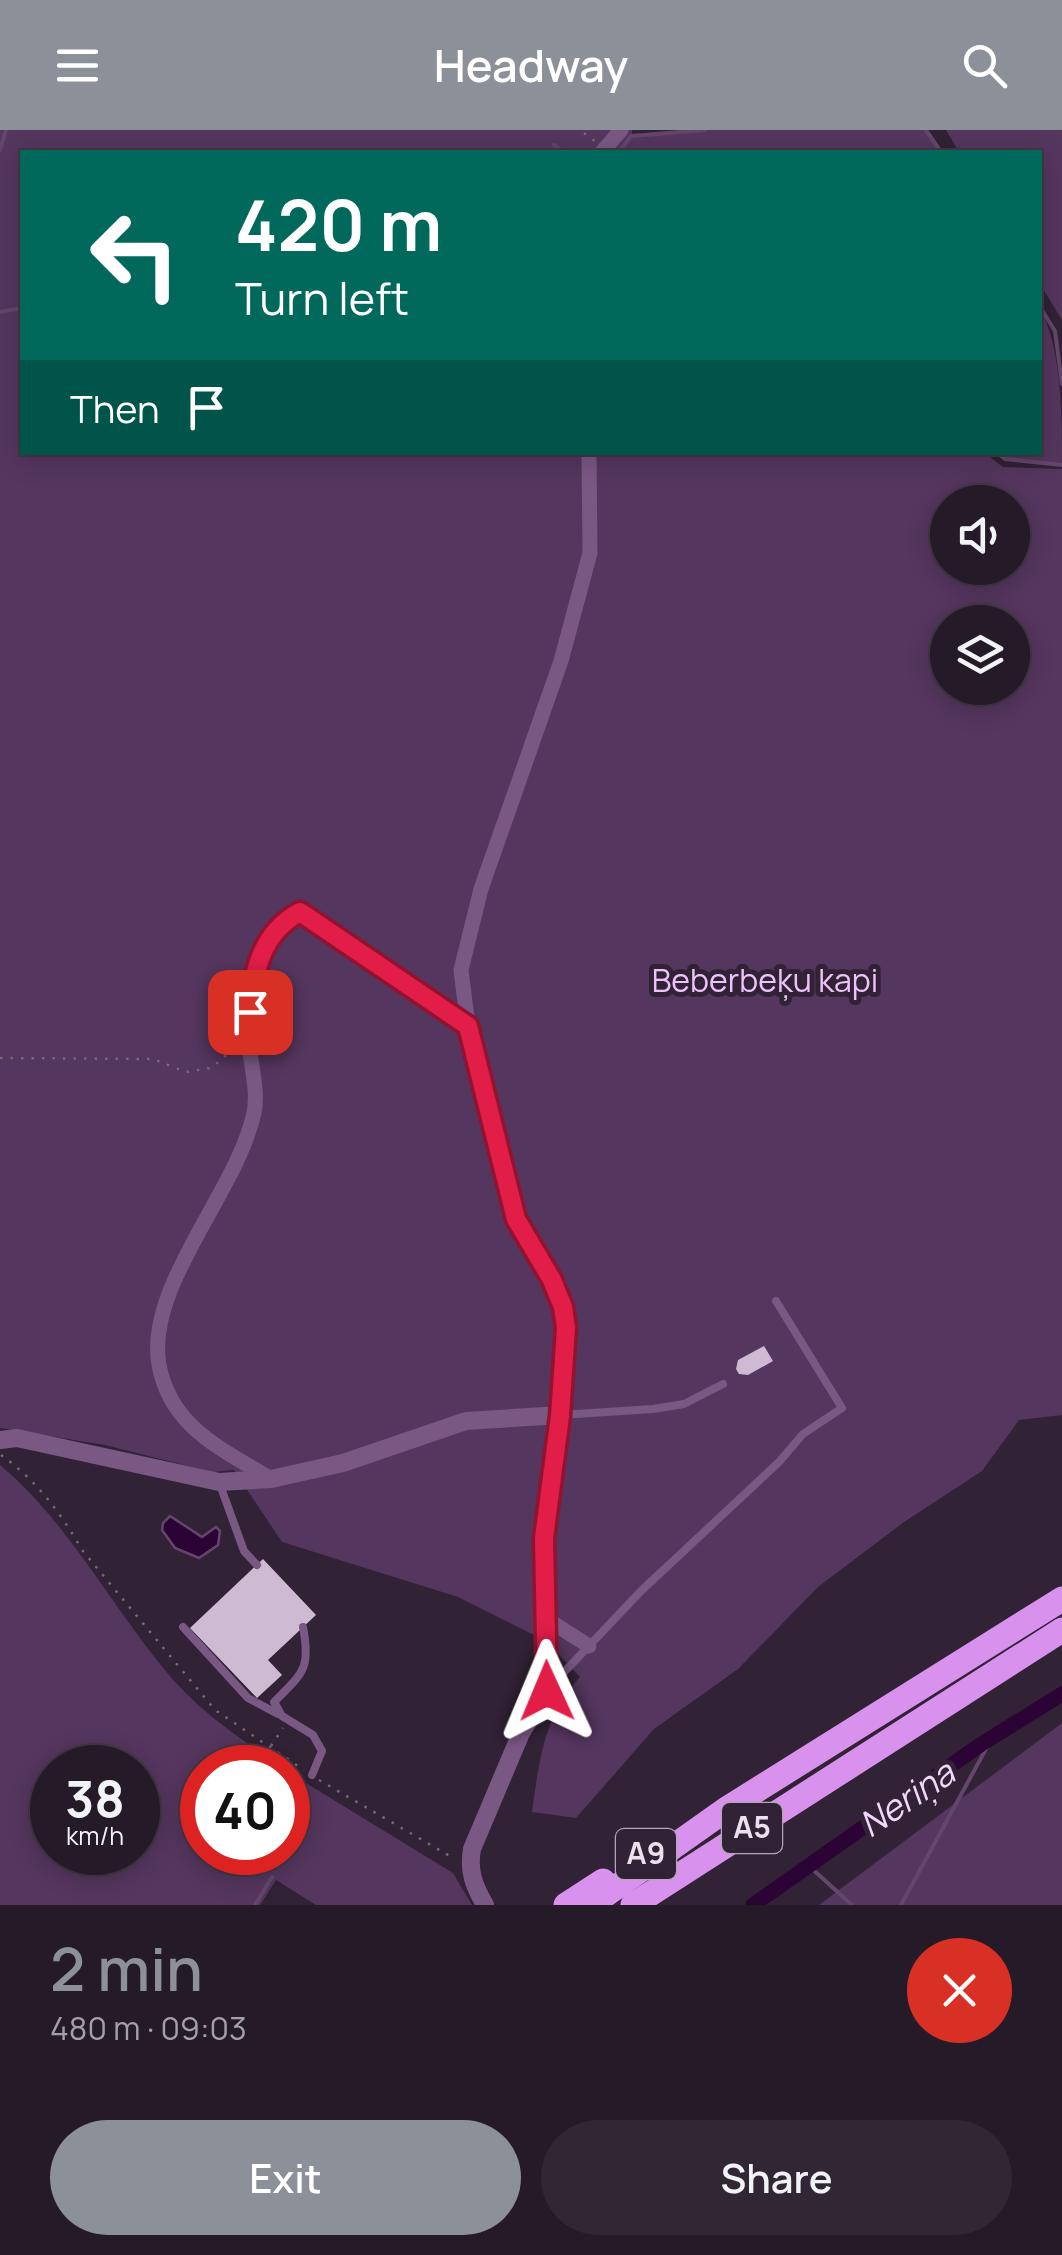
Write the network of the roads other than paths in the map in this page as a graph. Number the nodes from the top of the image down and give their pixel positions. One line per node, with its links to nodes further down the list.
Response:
1 (621, 130): 2 (street)
2 (604, 150)
3 (588, 455): 4 (street)
4 (468, 1026): 7 (street); 9 (street)
5 (776, 1300): 17 (lane)
6 (723, 1384): 7 (lane)
7 (560, 1416): 9 (street); 13 (street)
8 (0, 1440): 10 (street)
9 (271, 1479): 10 (street)
10 (219, 1482): 11 (lane)
11 (258, 1564)
12 (1062, 1599): 22 (highway, A5)
13 (545, 1618): 17 (street); 18 (street)
14 (183, 1627): 19 (lane)
15 (303, 1627): 19 (lane)
16 (1062, 1630): 20 (highway, A5)
17 (589, 1646): 18 (lane)
18 (547, 1691): 23 (street)
19 (285, 1718): 21 (lane)
20 (871, 1752): 26 (highway, A5); 27 (highway, A9)
21 (312, 1775)
22 (728, 1808): 24 (highway, A9); 25 (highway, A5)
23 (486, 1905)
24 (566, 1905)
25 (592, 1905)
26 (632, 1905)
27 (665, 1905)

